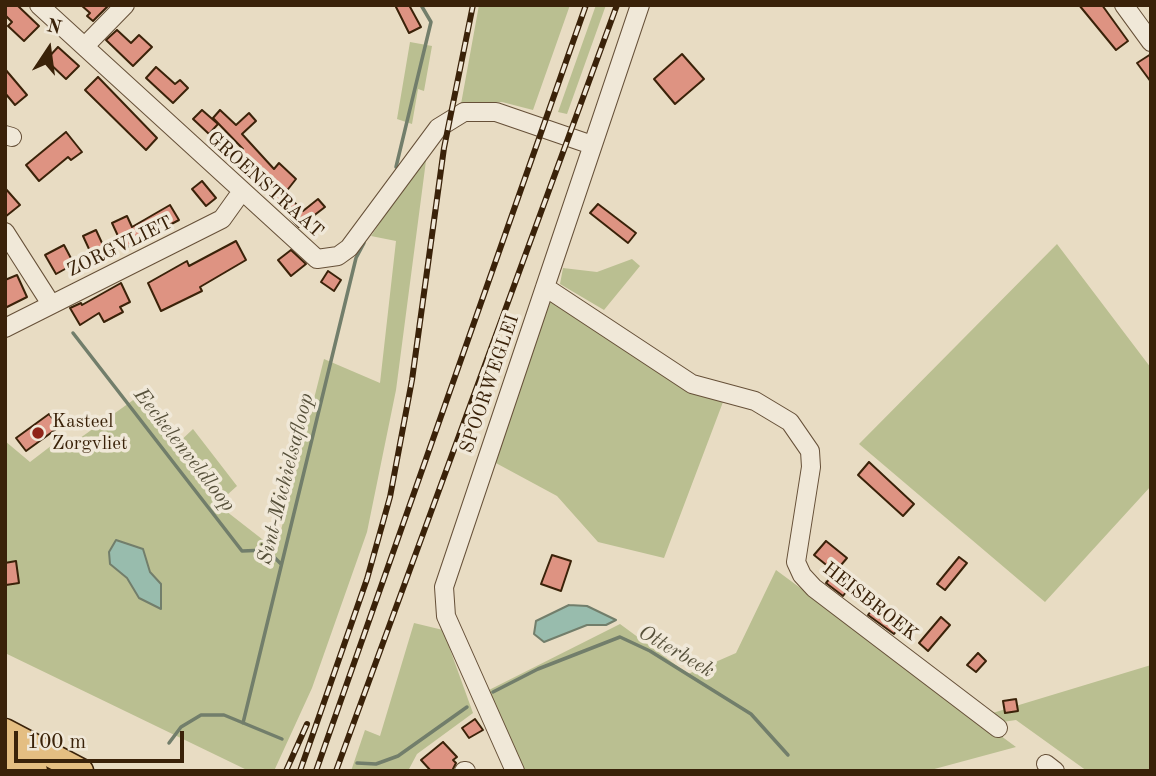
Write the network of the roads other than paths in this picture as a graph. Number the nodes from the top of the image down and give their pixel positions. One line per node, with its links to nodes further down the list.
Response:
1 (39, 5): 6 (street, GROENSTRAAT)
2 (125, 5): 6 (street)
3 (640, 5): 7 (street, SPOORWEGLEI)
4 (1124, 5): 5 (street)
5 (1151, 42)
6 (85, 46): 8 (street, GROENSTRAAT)
7 (592, 145): 8 (street, GROENSTRAAT); 10 (street, SPOORWEGLEI)
8 (242, 191): 11 (street, ZORGVLIET)
9 (5, 232): 11 (street)
10 (545, 287): 13 (street, HEISBROEK); 18 (street, SPOORWEGLEI)
11 (51, 304): 12 (street, ZORGVLIET)
12 (5, 328)
13 (998, 728)
14 (5, 731): 17 (highway)
15 (5, 756): 16 (highway)
16 (35, 771)
17 (81, 771)
18 (515, 771)

